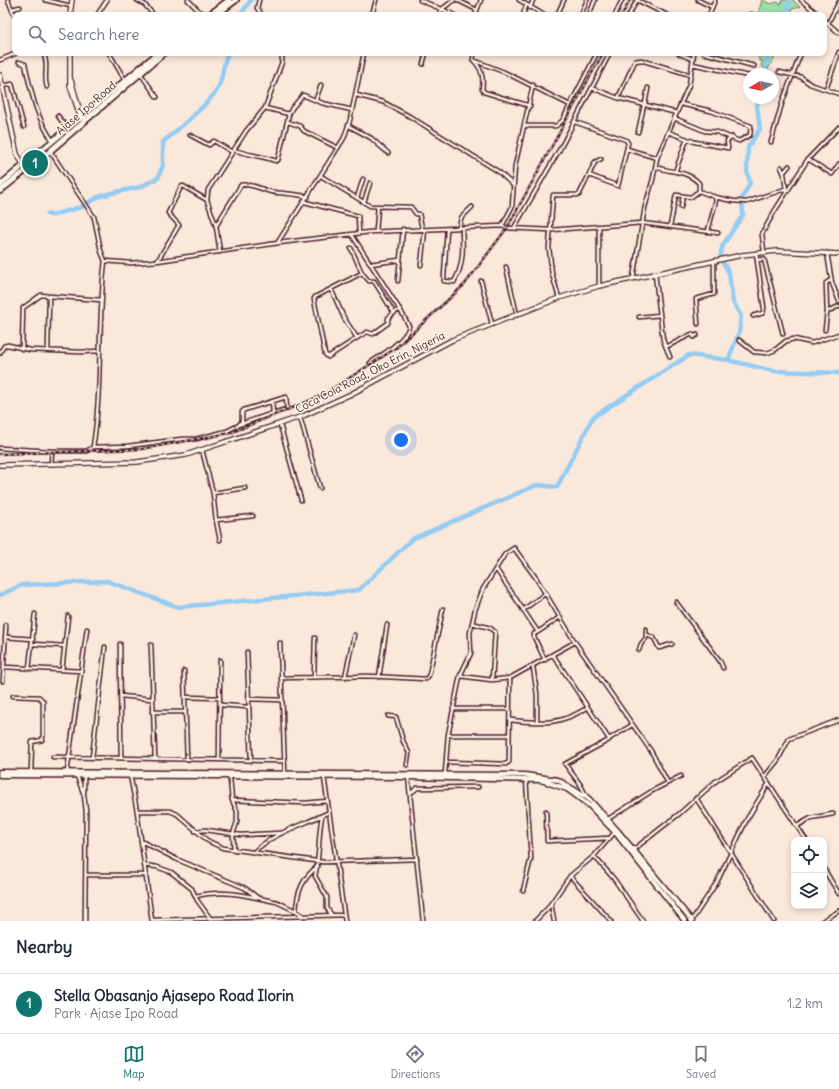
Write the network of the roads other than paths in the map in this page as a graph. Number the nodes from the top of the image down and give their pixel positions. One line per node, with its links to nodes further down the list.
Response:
1 (8, 0): 30 (street)
2 (44, 0): 26 (street)
3 (72, 0): 26 (street)
4 (108, 0): 36 (street)
5 (137, 0): 37 (street)
6 (188, 0): 38 (street)
7 (229, 0): 39 (highway)
8 (236, 0): 40 (highway)
9 (259, 0): 41 (street)
10 (376, 0): 42 (street)
11 (420, 0): 31 (street)
12 (454, 0): 31 (street)
13 (458, 0): 33 (street)
14 (481, 0): 33 (street)
15 (519, 0): 28 (street)
16 (533, 0): 28 (street)
17 (564, 0): 47 (street)
18 (587, 0): 48 (street)
19 (595, 0): 49 (street)
20 (622, 0): 50 (street)
21 (637, 0): 51 (street); 52 (street)
22 (698, 0): 29 (street)
23 (715, 0): 29 (street)
24 (802, 0): 32 (street)
25 (839, 2): 56 (street)
26 (71, 6): 35 (street)
27 (20, 7): 30 (street)
28 (528, 7): 45 (street); 46 (street)
29 (712, 7): 53 (street)
30 (12, 9): 34 (street)
31 (442, 9): 43 (street); 44 (street)
32 (812, 9): 54 (street); 55 (street)
33 (477, 10)
34 (13, 12)
35 (70, 12)
36 (99, 12)
37 (151, 12)
38 (200, 12)
39 (213, 12)
40 (220, 12)
41 (260, 12)
42 (373, 12)
43 (440, 12)
44 (448, 12)
45 (525, 12)
46 (538, 12)
47 (558, 12)
48 (582, 12)
49 (590, 12)
50 (616, 12)
51 (631, 12)
52 (661, 12)
53 (710, 12)
54 (811, 12)
55 (816, 12)
56 (828, 23): 57 (street)
57 (839, 33)
58 (839, 52): 95 (street)
59 (12, 55): 76 (street)
60 (44, 56): 92 (street)
61 (70, 56): 111 (street)
62 (111, 56): 88 (street)
63 (155, 56): 88 (highway, Ajase Ipo Road)
64 (160, 56): 83 (highway, Ajase Ipo Road)
65 (282, 56): 105 (street)
66 (363, 56): 97 (street)
67 (425, 56): 79 (street)
68 (474, 56): 77 (street)
69 (595, 56): 101 (street)
70 (608, 56): 93 (street)
71 (685, 56): 75 (street)
72 (693, 56): 75 (street)
73 (716, 56): 81 (street)
74 (800, 56): 87 (street)
75 (692, 59): 80 (street)
76 (0, 60)
77 (473, 60): 90 (street); 104 (street)
78 (19, 62): 124 (street)
79 (423, 64)
80 (692, 64): 85 (street); 86 (street)
81 (754, 66)
82 (779, 72): 87 (street)
83 (140, 73): 98 (street); 111 (highway, Ajase Ipo Road)
84 (0, 75): 91 (street)
85 (691, 75): 99 (street); 103 (street)
86 (743, 75)
87 (793, 75): 95 (street); 125 (street)
88 (126, 81): 111 (highway, Ajase Ipo Road)
89 (321, 85): 100 (street)
90 (533, 85): 101 (street); 104 (street)
91 (3, 86): 116 (street); 135 (street)
92 (47, 87)
93 (592, 88): 99 (street); 113 (street)
94 (648, 88): 102 (street)
95 (826, 89): 96 (street)
96 (839, 94)
97 (356, 95): 106 (street); 145 (street)
98 (157, 97)
99 (618, 98): 102 (street)
100 (316, 100): 106 (street); 108 (street)
101 (570, 104): 115 (street)
102 (644, 104): 107 (street); 119 (street)
103 (681, 104): 107 (street); 122 (street)
104 (530, 106): 115 (street)
105 (265, 108): 108 (street); 129 (street)
106 (352, 110): 114 (street)
107 (677, 113): 110 (street)
108 (289, 114): 112 (street)
109 (58, 116): 118 (street)
110 (674, 118): 120 (street); 122 (street)
111 (82, 119): 118 (highway, Ajase Ipo Road); 127 (highway, Ajase Ipo Road)
112 (288, 122): 126 (street); 129 (street)
113 (574, 122): 128 (street); 168 (street)
114 (349, 126): 126 (street); 130 (street)
115 (525, 126): 143 (street)
116 (24, 127)
117 (839, 127): 133 (street)
118 (68, 129): 124 (highway, Ajase Ipo Road)
119 (638, 132)
120 (668, 132): 123 (street); 131 (street)
121 (190, 134): 129 (street)
122 (732, 138): 123 (street)
123 (687, 139): 139 (street)
124 (53, 142): 127 (highway, Ajase Ipo Road)
125 (771, 142)
126 (338, 148): 142 (street)
127 (49, 149): 135 (highway, Ajase Ipo Road); 150 (highway, Ajase Ipo Road); 187 (street)
128 (627, 149): 131 (street); 141 (street)
129 (233, 151): 156 (street)
130 (388, 153)
131 (657, 158): 137 (street)
132 (601, 159): 141 (street)
133 (808, 159): 134 (street); 149 (street)
134 (839, 164)
135 (24, 166): 147 (highway, Ajase Ipo Road)
136 (789, 166): 140 (street)
137 (656, 167): 139 (street); 162 (street)
138 (781, 167): 140 (street)
139 (675, 172): 151 (street)
140 (784, 173): 149 (street)
141 (590, 175): 172 (street)
142 (321, 176): 153 (street); 155 (street)
143 (513, 177): 145 (street); 148 (street)
144 (363, 178): 155 (street)
145 (508, 179): 148 (street)
146 (370, 183): 158 (street)
147 (0, 185)
148 (513, 185): 164 (street)
149 (786, 190): 154 (street); 181 (street)
150 (0, 191)
151 (699, 191): 152 (street); 154 (street)
152 (683, 196): 161 (street); 165 (street)
153 (308, 197): 157 (street); 163 (street)
154 (715, 197): 173 (street)
155 (357, 198): 158 (street)
156 (207, 200): 163 (street); 188 (street)
157 (305, 202): 175 (street); 178 (street)
158 (364, 202): 159 (street)
159 (378, 206): 170 (street); 174 (street)
160 (472, 207): 167 (street)
161 (681, 207)
162 (642, 223): 165 (street); 166 (street); 195 (street)
163 (216, 226): 180 (street)
164 (502, 226): 167 (street); 168 (street)
165 (670, 226): 173 (street)
166 (599, 227): 172 (street); 199 (street)
167 (460, 228): 171 (street); 171 (street)
168 (514, 228): 172 (street)
169 (403, 229): 170 (street); 174 (street); 185 (street)
170 (424, 229): 171 (street); 191 (street)
171 (447, 229)
172 (551, 230): 202 (street)
173 (708, 231): 176 (street)
174 (376, 232): 175 (street)
175 (359, 233): 177 (street)
176 (718, 233)
177 (352, 234): 178 (street); 190 (street)
178 (278, 243): 180 (street)
179 (351, 248): 193 (street)
180 (220, 252): 188 (street)
181 (764, 252): 182 (street, Coca Cola Road, Oko Erin, Nigeria); 183 (street, Coca Cola Road, Oko Erin, Nigeria)
182 (756, 253): 186 (street); 189 (street, Coca Cola Road, Oko Erin, Nigeria)
183 (827, 253): 184 (street, Coca Cola Road, Oko Erin, Nigeria); 196 (street)
184 (839, 254)
185 (400, 260): 190 (street); 197 (street)
186 (757, 260): 211 (street); 216 (street)
187 (105, 261): 188 (street); 203 (street)
188 (158, 261)
189 (716, 261): 194 (street, Coca Cola Road, Oko Erin, Nigeria); 214 (street)
190 (370, 264): 206 (street)
191 (421, 265)
192 (506, 267): 209 (street)
193 (362, 273): 200 (street); 208 (street)
194 (655, 274): 195 (street, Coca Cola Road, Oko Erin, Nigeria); 210 (street)
195 (633, 278): 199 (street, Coca Cola Road, Oko Erin, Nigeria)
196 (832, 280): 204 (street); 207 (street)
197 (398, 281)
198 (481, 281): 213 (street)
199 (600, 286): 202 (street, Coca Cola Road, Oko Erin, Nigeria)
200 (332, 289): 219 (street); 219 (street)
201 (49, 296): 203 (street); 222 (street); 223 (street)
202 (559, 298): 209 (street, Coca Cola Road, Oko Erin, Nigeria)
203 (102, 300): 224 (street)
204 (839, 301)
205 (839, 306): 207 (street)
206 (400, 309): 208 (street); 227 (street)
207 (827, 312): 215 (street)
208 (394, 313): 219 (street)
209 (517, 315): 213 (street, Coca Cola Road, Oko Erin, Nigeria)
210 (660, 315): 212 (street); 221 (street)
211 (753, 316)
212 (639, 317)
213 (492, 324): 230 (street, Coca Cola Road, Oko Erin, Nigeria)
214 (698, 324)
215 (825, 330)
216 (783, 334)
217 (839, 334): 220 (street)
218 (697, 336): 221 (street)
219 (357, 338)
220 (739, 340)
221 (666, 347): 226 (street)
222 (22, 349): 223 (street); 225 (street)
223 (48, 350): 224 (street)
224 (99, 351): 233 (street)
225 (0, 352)
226 (670, 357)
227 (370, 363)
228 (272, 401): 229 (street); 229 (street); 232 (street)
229 (272, 413): 232 (street)
230 (300, 417): 231 (street, Coca Cola Road, Oko Erin, Nigeria); 240 (street)
231 (280, 424): 235 (street, Coca Cola Road, Oko Erin, Nigeria); 242 (street)
232 (239, 425): 233 (street)
233 (94, 447): 236 (street)
234 (0, 448): 236 (street)
235 (202, 450): 237 (street, Coca Cola Road, Oko Erin, Nigeria); 241 (street)
236 (52, 451): 237 (street)
237 (51, 464): 238 (street, Coca Cola Road, Oko Erin, Nigeria)
238 (0, 465)
239 (246, 488): 241 (street)
240 (320, 488)
241 (213, 493): 244 (street)
242 (300, 500)
243 (253, 516): 244 (street)
244 (216, 520): 245 (street)
245 (220, 540)
246 (496, 569): 247 (street); 250 (street); 254 (street)
247 (546, 593): 250 (street); 253 (street)
248 (676, 602): 280 (street)
249 (443, 609): 288 (street)
250 (522, 610): 259 (street)
251 (35, 614): 264 (street)
252 (68, 616): 271 (street)
253 (560, 617): 259 (street); 265 (street)
254 (472, 623): 285 (street); 292 (street)
255 (6, 625): 262 (street)
256 (387, 625): 288 (street)
257 (87, 629): 284 (street)
258 (646, 629): 261 (street)
259 (538, 632): 277 (street)
260 (354, 635): 287 (street)
261 (646, 635): 269 (street); 273 (street)
262 (5, 637): 264 (street); 278 (street)
263 (315, 638): 286 (street)
264 (33, 639): 266 (street)
265 (575, 642): 275 (street); 311 (street)
266 (33, 644): 271 (street); 281 (street)
267 (120, 644): 294 (street)
268 (280, 644): 289 (street)
269 (672, 644)
270 (151, 645): 297 (street)
271 (64, 646): 282 (street)
272 (105, 647): 317 (street)
273 (639, 650)
274 (247, 652): 298 (street)
275 (553, 655): 277 (street); 302 (street)
276 (220, 660): 296 (street)
277 (545, 660): 279 (street)
278 (4, 666): 281 (street); 291 (street)
279 (533, 667): 290 (street); 310 (street)
280 (723, 668)
281 (29, 669): 282 (street)
282 (62, 670): 284 (street)
283 (184, 670): 295 (street)
284 (81, 671): 316 (street)
285 (460, 676): 292 (street); 303 (street)
286 (314, 677): 287 (street); 289 (street)
287 (345, 677): 288 (street)
288 (379, 677)
289 (281, 678): 299 (street)
290 (510, 678): 292 (street); 304 (street)
291 (3, 680)
292 (492, 680)
293 (13, 696): 327 (street)
294 (121, 696): 297 (street); 318 (street)
295 (185, 697): 296 (street); 306 (street)
296 (220, 698): 300 (street)
297 (152, 699): 305 (street)
298 (248, 699): 299 (street); 301 (street)
299 (282, 700): 323 (street)
300 (221, 705): 301 (street); 321 (street)
301 (248, 707): 322 (street)
302 (587, 708): 310 (street); 314 (street)
303 (453, 709): 304 (street); 312 (street)
304 (509, 709): 308 (street)
305 (152, 712): 306 (street); 319 (street)
306 (185, 712): 320 (street)
307 (388, 716): 325 (street)
308 (510, 720): 310 (street); 313 (street)
309 (839, 720): 338 (street)
310 (537, 722)
311 (632, 725): 314 (street); 341 (street)
312 (448, 735): 313 (street); 324 (street)
313 (510, 735): 324 (street)
314 (609, 740): 347 (street)
315 (53, 757): 316 (street)
316 (69, 757): 317 (street); 328 (street)
317 (92, 758): 318 (street)
318 (121, 758): 319 (street)
319 (155, 759): 320 (street)
320 (187, 759): 321 (street)
321 (219, 760): 322 (street)
322 (251, 761): 323 (street)
323 (284, 761): 329 (street)
324 (446, 762): 332 (street)
325 (407, 765)
326 (0, 772): 327 (main road)
327 (31, 772): 328 (main road)
328 (67, 772): 330 (main road)
329 (285, 773): 331 (main road); 336 (main road)
330 (84, 774): 331 (main road); 334 (main road); 345 (street)
331 (130, 774): 335 (main road); 350 (street)
332 (445, 774): 336 (main road); 347 (main road)
333 (0, 775): 334 (main road)
334 (77, 776): 345 (street)
335 (324, 776): 336 (main road); 349 (street)
336 (408, 776): 340 (main road); 344 (street)
337 (681, 776): 341 (street)
338 (765, 776): 342 (street); 346 (street)
339 (230, 779): 348 (street)
340 (526, 779): 358 (main road); 378 (street)
341 (668, 783): 355 (street)
342 (769, 783): 356 (street); 366 (street)
343 (478, 787): 344 (street)
344 (410, 794): 369 (street)
345 (84, 795): 375 (street)
346 (696, 798): 365 (street); 366 (street)
347 (589, 799): 355 (main road)
348 (232, 800): 349 (street); 360 (street)
349 (327, 801): 352 (street)
350 (137, 811): 357 (street); 363 (street)
351 (546, 811): 362 (street)
352 (329, 812): 354 (street); 371 (street)
353 (833, 814): 356 (street)
354 (322, 816): 359 (street); 370 (street)
355 (607, 819): 365 (main road)
356 (797, 826): 361 (street)
357 (195, 831): 360 (street); 364 (street)
358 (615, 832): 362 (street); 397 (main road)
359 (282, 833): 360 (street); 367 (street)
360 (233, 834): 364 (street)
361 (804, 837)
362 (610, 838): 368 (street)
363 (141, 841): 372 (street); 381 (street)
364 (234, 850): 367 (street)
365 (633, 850): 398 (main road)
366 (731, 851): 398 (street); 399 (street)
367 (254, 852): 370 (street)
368 (594, 856): 377 (street); 396 (street)
369 (417, 859): 371 (street); 393 (street)
370 (319, 861): 371 (street); 373 (street)
371 (336, 861): 387 (street)
372 (144, 865): 376 (street); 380 (street)
373 (318, 866): 384 (street); 386 (street)
374 (826, 873): 379 (street)
375 (87, 875): 376 (street); 391 (street)
376 (146, 875): 389 (street)
377 (570, 876): 382 (street); 390 (street)
378 (523, 891)
379 (839, 894)
380 (195, 896): 381 (street); 388 (street)
381 (258, 898): 384 (street)
382 (550, 903): 394 (street); 395 (street)
383 (839, 910): 400 (street)
384 (296, 911): 385 (street)
385 (302, 915): 386 (street); 388 (street)
386 (332, 915): 387 (street)
387 (344, 915): 392 (street)
388 (210, 918): 389 (street)
389 (152, 920)
390 (610, 920)
391 (85, 921)
392 (345, 921)
393 (422, 921)
394 (535, 921)
395 (554, 921)
396 (642, 921)
397 (685, 921)
398 (692, 921)
399 (774, 921)
400 (822, 921)

